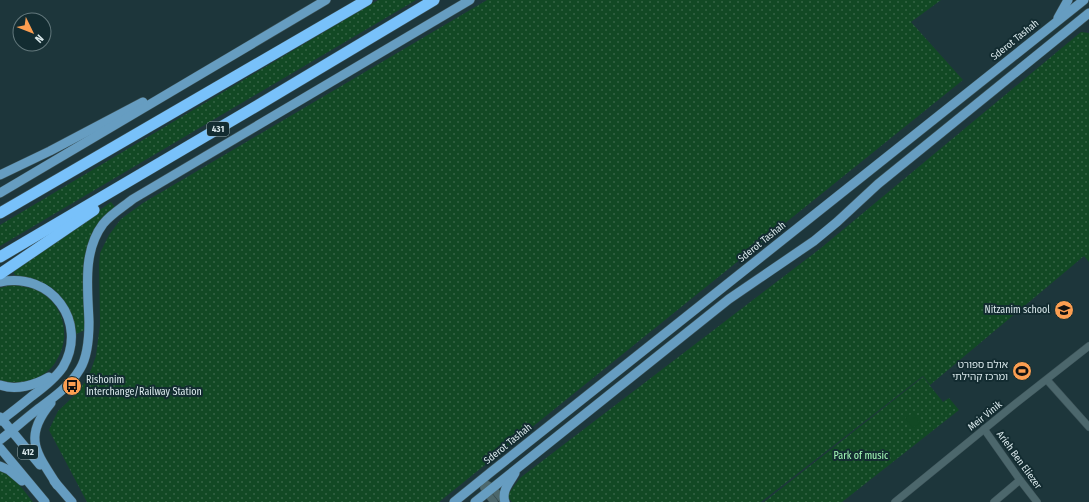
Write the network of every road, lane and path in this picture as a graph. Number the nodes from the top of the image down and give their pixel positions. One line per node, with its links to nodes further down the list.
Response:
1 (326, 0): 12 (main road)
2 (367, 0): 16 (highway)
3 (434, 0): 13 (highway, 431)
4 (470, 0): 24 (main road)
5 (1068, 0): 10 (main road)
6 (1085, 0): 7 (street); 10 (main road, Sderot Tashah)
7 (1089, 5)
8 (1089, 13): 11 (main road)
9 (1089, 20): 11 (main road)
10 (1054, 23): 34 (main road, Sderot Tashah)
11 (1071, 28): 32 (main road)
12 (245, 48): 14 (main road); 15 (main road)
13 (159, 164): 17 (highway, 431); 18 (highway)
14 (0, 175)
15 (0, 193)
16 (0, 213)
17 (0, 257)
18 (0, 274)
19 (0, 282): 20 (main road)
20 (70, 344): 23 (main road); 25 (main road)
21 (1089, 346): 22 (street, Meir Vinik)
22 (1047, 380): 26 (street); 27 (street, Meir Vinik)
23 (0, 385)
24 (66, 386): 28 (main road); 35 (main road)
25 (1, 419): 28 (main road, 412)
26 (1089, 427)
27 (984, 429): 33 (street, Arieh Ben Eliezer); 43 (street, Meir Vinik)
28 (11, 431): 29 (main road); 35 (main road, 412)
29 (0, 440)
30 (0, 448): 37 (main road, 412)
31 (0, 466): 37 (main road)
32 (518, 468): 36 (main road); 42 (main road)
33 (1020, 480): 44 (street); 45 (street, Arieh Ben Eliezer)
34 (481, 481): 36 (street); 39 (main road, Sderot Tashah)
35 (57, 486): 38 (main road, 412)
36 (490, 491): 40 (main road); 41 (street); 42 (street)
37 (45, 502)
38 (72, 502)
39 (454, 502)
40 (475, 502)
41 (494, 502)
42 (504, 502)
43 (895, 502)
44 (994, 502)
45 (1037, 502)

